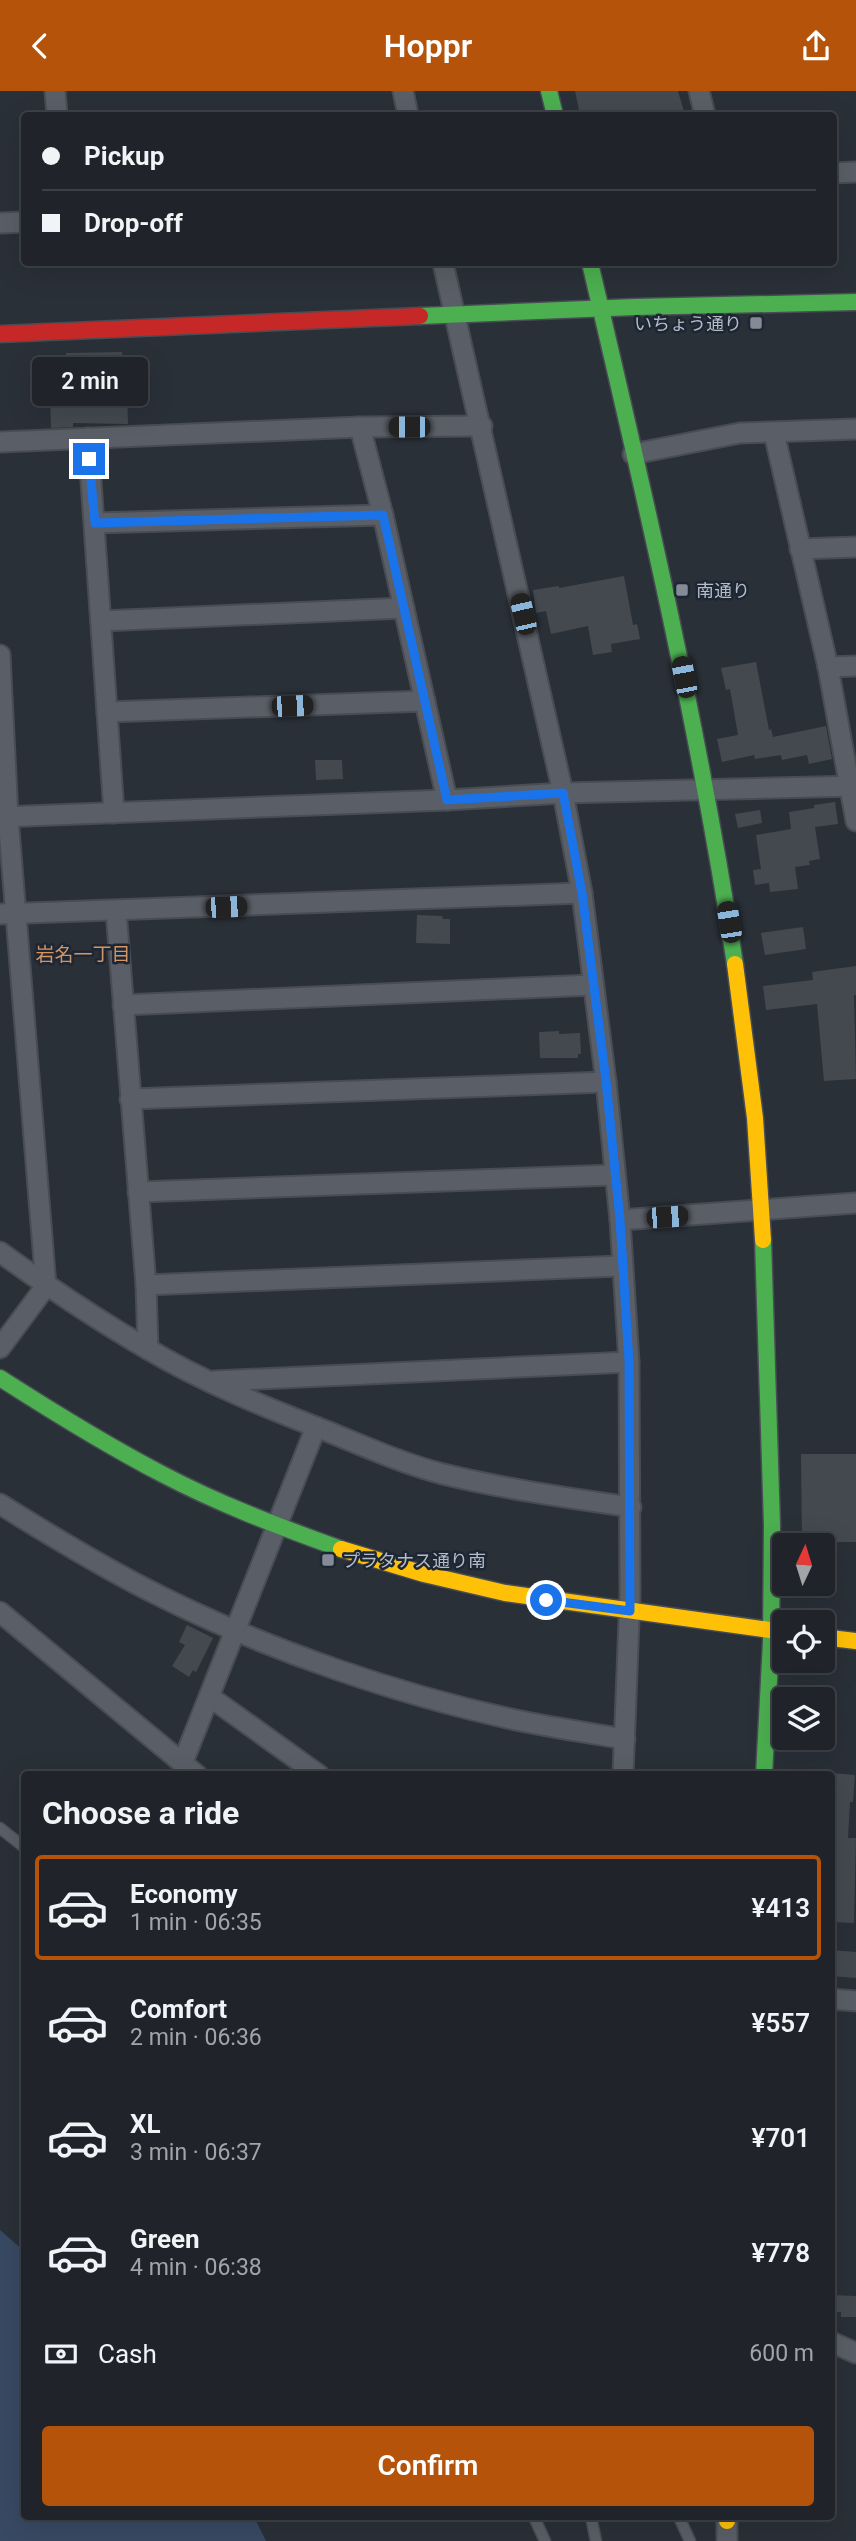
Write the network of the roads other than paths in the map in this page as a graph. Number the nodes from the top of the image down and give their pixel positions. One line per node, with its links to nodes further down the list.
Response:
1 (55, 91): 5 (street)
2 (403, 91): 6 (street)
3 (550, 91): 7 (street)
4 (699, 91): 8 (street)
5 (57, 112)
6 (407, 112)
7 (554, 112)
8 (704, 112)
9 (856, 172): 10 (street)
10 (837, 173)
11 (21, 222): 12 (street)
12 (0, 223)
13 (444, 266): 17 (street)
14 (591, 266): 16 (street)
15 (856, 302): 16 (street)
16 (601, 309): 17 (street); 25 (street)
17 (457, 315): 18 (street); 19 (street)
18 (0, 334)
19 (482, 426): 20 (street); 40 (street)
20 (360, 427): 23 (street); 26 (street)
21 (856, 429): 22 (street)
22 (774, 433): 25 (street); 29 (street)
23 (88, 438): 24 (street); 27 (street)
24 (0, 442)
25 (633, 454): 39 (street)
26 (383, 515): 27 (street); 30 (street)
27 (95, 523): 31 (street)
28 (856, 547): 29 (street)
29 (800, 549): 34 (street)
30 (404, 608): 31 (street); 35 (street)
31 (101, 621): 36 (street)
32 (0, 656): 37 (street)
33 (856, 666): 34 (street)
34 (828, 667): 38 (street)
35 (425, 701): 36 (street); 41 (street)
36 (107, 712): 42 (street)
37 (2, 715): 43 (street)
38 (853, 786): 39 (street); 44 (street)
39 (708, 789): 40 (street); 55 (street)
40 (563, 793): 41 (street); 45 (street)
41 (447, 800): 42 (street)
42 (114, 813): 43 (street)
43 (4, 817): 47 (street)
44 (856, 821)
45 (582, 893): 46 (street); 48 (street)
46 (116, 911): 47 (street); 49 (street)
47 (9, 914): 60 (street)
48 (593, 985): 49 (street); 50 (street)
49 (123, 1005): 51 (street)
50 (606, 1081): 51 (street); 52 (street)
51 (130, 1099): 53 (street)
52 (614, 1175): 53 (street); 56 (street)
53 (138, 1192): 59 (street)
54 (856, 1203): 55 (street)
55 (762, 1210): 56 (street); 70 (street)
56 (620, 1220): 58 (street)
57 (0, 1252): 60 (street)
58 (621, 1266): 59 (street); 63 (street)
59 (146, 1285): 62 (street)
60 (46, 1286): 61 (street); 62 (street)
61 (0, 1348)
62 (148, 1349): 65 (street)
63 (629, 1362): 65 (street); 68 (street)
64 (0, 1378): 69 (street)
65 (210, 1381): 66 (street)
66 (316, 1427): 68 (street); 69 (street)
67 (0, 1504): 73 (street)
68 (631, 1507): 71 (street)
69 (276, 1526): 71 (street); 73 (street)
70 (777, 1610)
71 (630, 1611): 74 (street); 79 (street)
72 (0, 1612): 80 (street)
73 (236, 1629): 78 (street); 79 (street)
74 (772, 1630)
75 (835, 1639): 76 (street)
76 (856, 1641)
77 (774, 1673): 83 (street)
78 (210, 1697): 80 (street); 81 (street)
79 (625, 1739): 82 (street)
80 (190, 1768)
81 (313, 1771)
82 (623, 1771)
83 (764, 1771)
84 (0, 1828): 85 (lane)
85 (21, 1845)
86 (835, 1999): 87 (street)
87 (856, 2001)
88 (835, 2345): 89 (street)
89 (856, 2353)
90 (535, 2520): 94 (lane)
91 (592, 2520): 95 (lane)
92 (681, 2520): 96 (lane)
93 (727, 2520): 97 (street)
94 (545, 2541)
95 (596, 2541)
96 (690, 2541)
97 (727, 2541)

